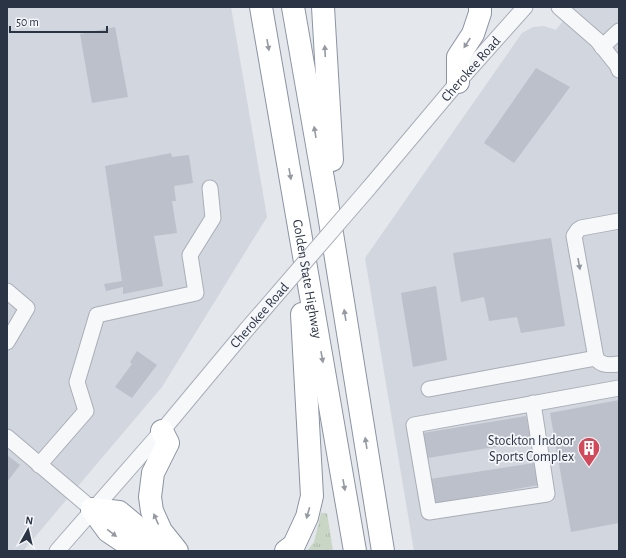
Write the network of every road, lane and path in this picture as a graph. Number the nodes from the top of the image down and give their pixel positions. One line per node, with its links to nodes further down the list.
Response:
1 (261, 7): 14 (highway, Golden State Highway, one-way to 14)
2 (293, 7): 12 (highway, one-way to 2)
3 (323, 7): 12 (highway, one-way to 3)
4 (480, 7): 10 (highway, one-way to 10)
5 (525, 7): 10 (street, Cherokee Road)
6 (558, 7): 8 (street)
7 (619, 31): 8 (street)
8 (602, 47): 9 (street)
9 (619, 70)
10 (458, 82): 22 (street, Cherokee Road, bridge)
11 (210, 188): 24 (street)
12 (326, 196): 32 (highway, one-way to 12)
13 (619, 221): 17 (street, one-way to 17)
14 (305, 263): 30 (highway, one-way to 30); 31 (highway, Golden State Highway, one-way to 31)
15 (7, 291): 16 (street)
16 (7, 342)
17 (596, 358): 18 (street); 19 (street)
18 (619, 364)
19 (429, 388)
20 (619, 388): 21 (street)
21 (534, 403): 21 (street)
22 (162, 431): 25 (street, Cherokee Road); 29 (highway, one-way to 22)
23 (7, 437): 24 (street)
24 (40, 465): 25 (street)
25 (92, 509): 26 (street, Cherokee Road); 27 (highway, one-way to 27); 28 (highway)
26 (57, 551)
27 (138, 551)
28 (166, 551)
29 (177, 551)
30 (286, 551)
31 (355, 551)
32 (383, 551)

